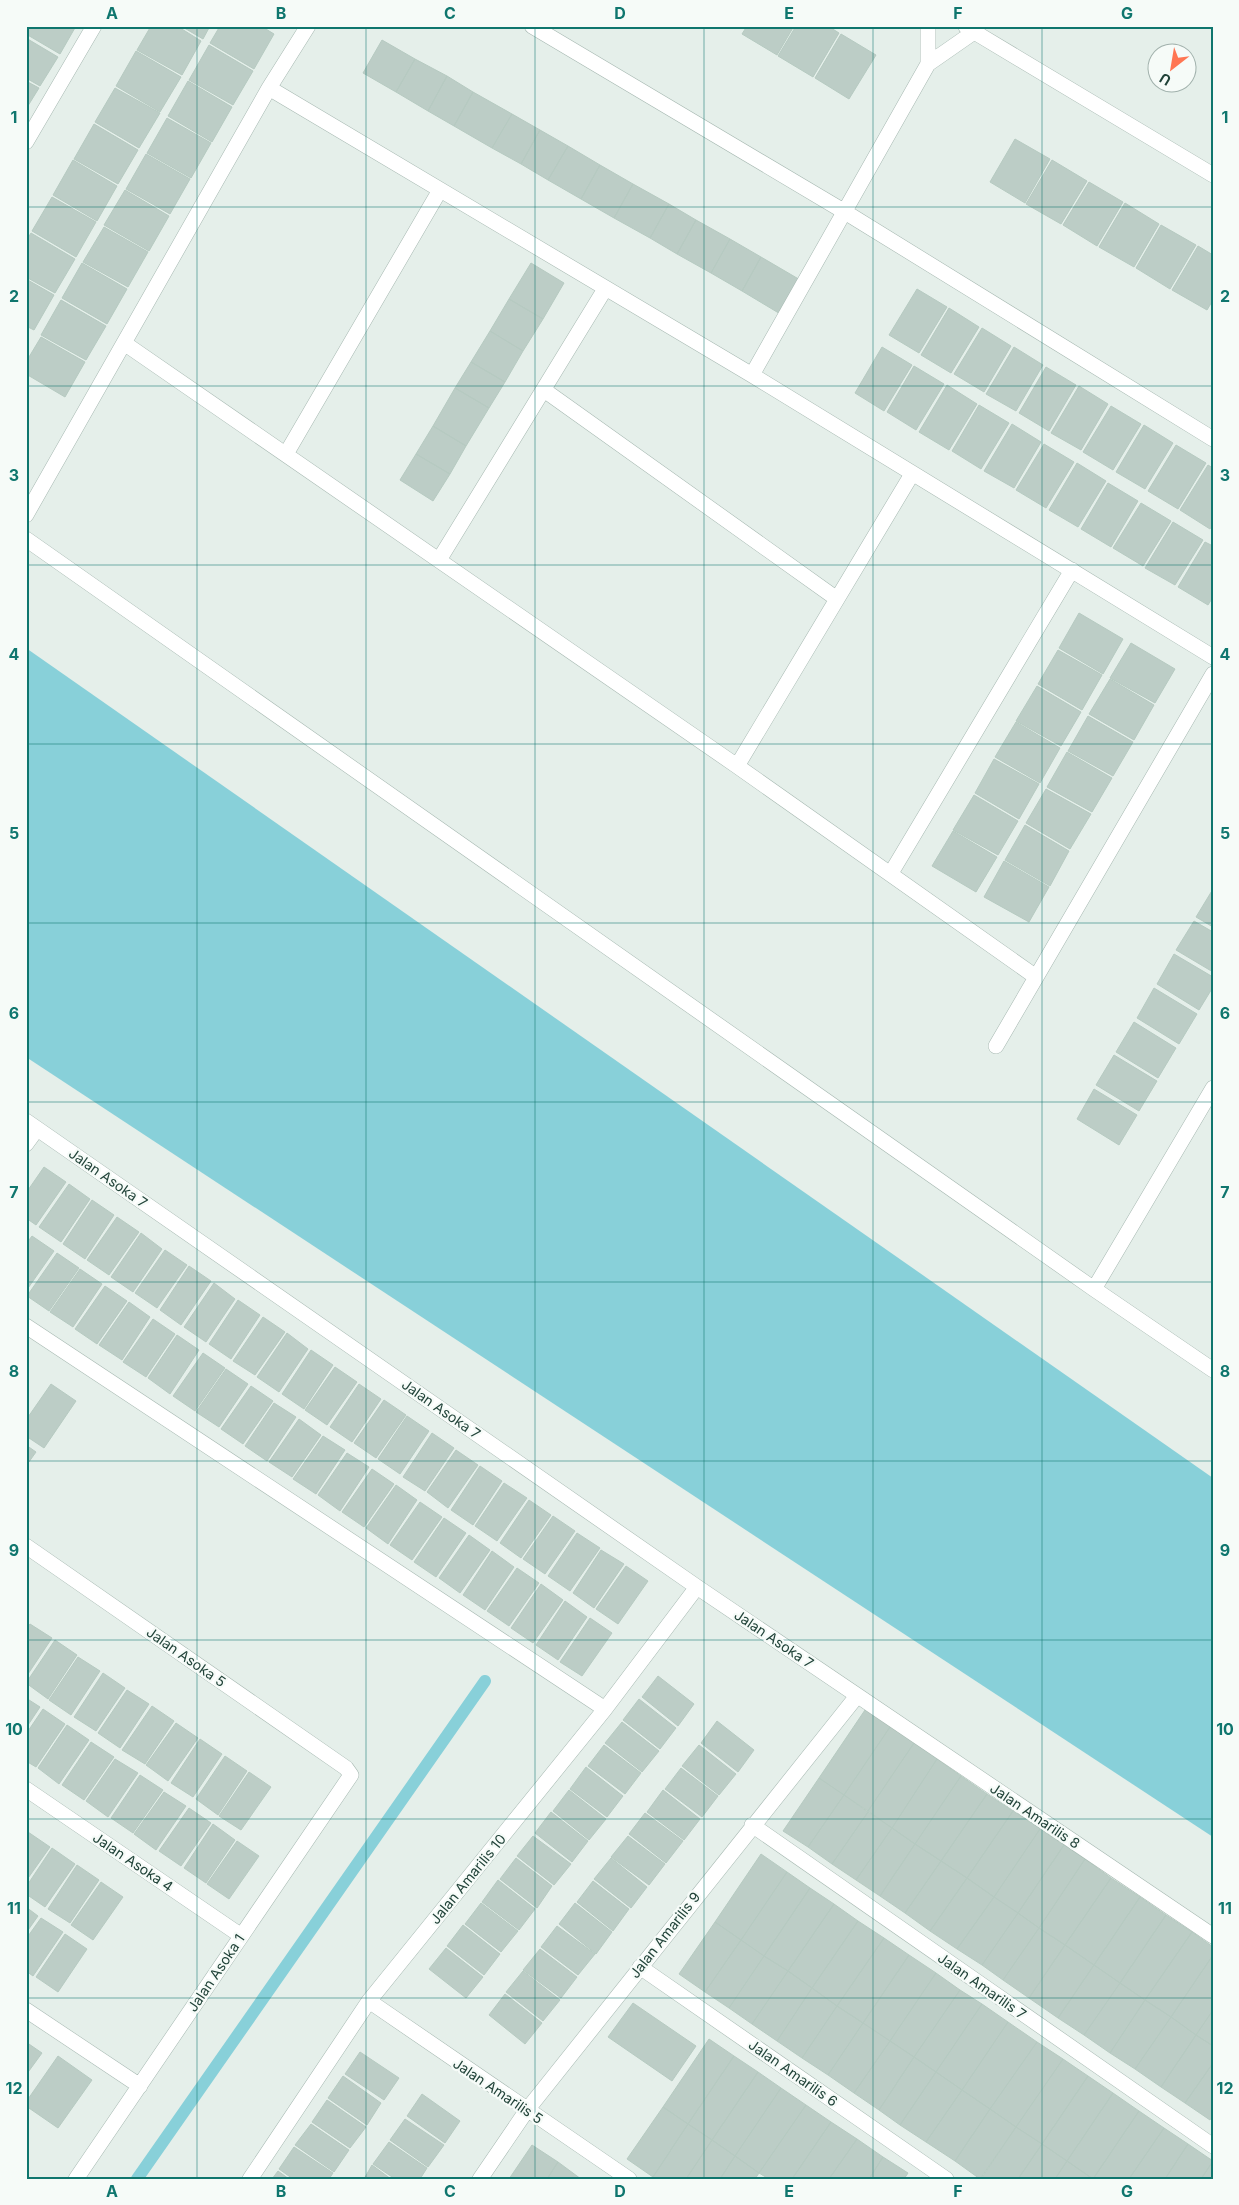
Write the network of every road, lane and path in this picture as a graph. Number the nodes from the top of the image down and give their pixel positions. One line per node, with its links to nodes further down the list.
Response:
1 (94, 26): 8 (street)
2 (308, 26): 7 (street)
3 (532, 26): 11 (street)
4 (928, 26): 6 (street)
5 (972, 28): 6 (street); 9 (street)
6 (928, 64): 11 (street)
7 (269, 88): 10 (street); 13 (street)
8 (26, 142)
9 (1213, 175)
10 (440, 190): 12 (street); 17 (street)
11 (846, 212): 14 (street); 16 (street)
12 (605, 289): 14 (street); 15 (street)
13 (124, 343): 17 (street); 19 (street)
14 (752, 375): 18 (street)
15 (544, 390): 21 (street); 23 (street)
16 (1213, 439)
17 (286, 454): 21 (street)
18 (912, 474): 22 (street); 23 (street)
19 (26, 515)
20 (26, 539): 33 (street)
21 (439, 560): 26 (street)
22 (1072, 570): 24 (street); 27 (street)
23 (837, 599): 26 (street)
24 (1213, 657)
25 (1213, 674): 28 (street)
26 (737, 766): 27 (street)
27 (891, 873): 28 (street)
28 (1036, 977): 29 (street)
29 (996, 1046)
30 (1213, 1088): 33 (street)
31 (32, 1125): 32 (street); 37 (street, Jalan Asoka 7)
32 (26, 1144)
33 (1094, 1290): 35 (street)
34 (26, 1326): 39 (street)
35 (1213, 1370)
36 (26, 1546): 40 (street, Jalan Asoka 5)
37 (698, 1587): 38 (street, Jalan Asoka 7); 39 (street, Jalan Amarilis 10)
38 (857, 1696): 42 (street, Jalan Amarilis 9); 44 (street, Jalan Amarilis 8)
39 (605, 1709): 46 (street, Jalan Amarilis 10)
40 (346, 1768): 43 (street, Jalan Asoka 1)
41 (26, 1789): 43 (street, Jalan Asoka 4)
42 (752, 1825): 45 (street, Jalan Amarilis 9); 50 (street, Jalan Amarilis 7)
43 (240, 1935): 48 (street, Jalan Asoka 1)
44 (1213, 1936)
45 (640, 1967): 49 (street, Jalan Amarilis 9); 55 (street, Jalan Amarilis 6)
46 (369, 2001): 49 (street, Jalan Amarilis 5); 52 (street, Jalan Amarilis 10)
47 (26, 2010): 48 (street)
48 (140, 2086): 51 (street, Jalan Asoka 1)
49 (526, 2110): 53 (street, Jalan Amarilis 9); 54 (street, Jalan Amarilis 5)
50 (1213, 2146)
51 (76, 2179)
52 (250, 2179)
53 (480, 2179)
54 (629, 2179)
55 (946, 2179)

